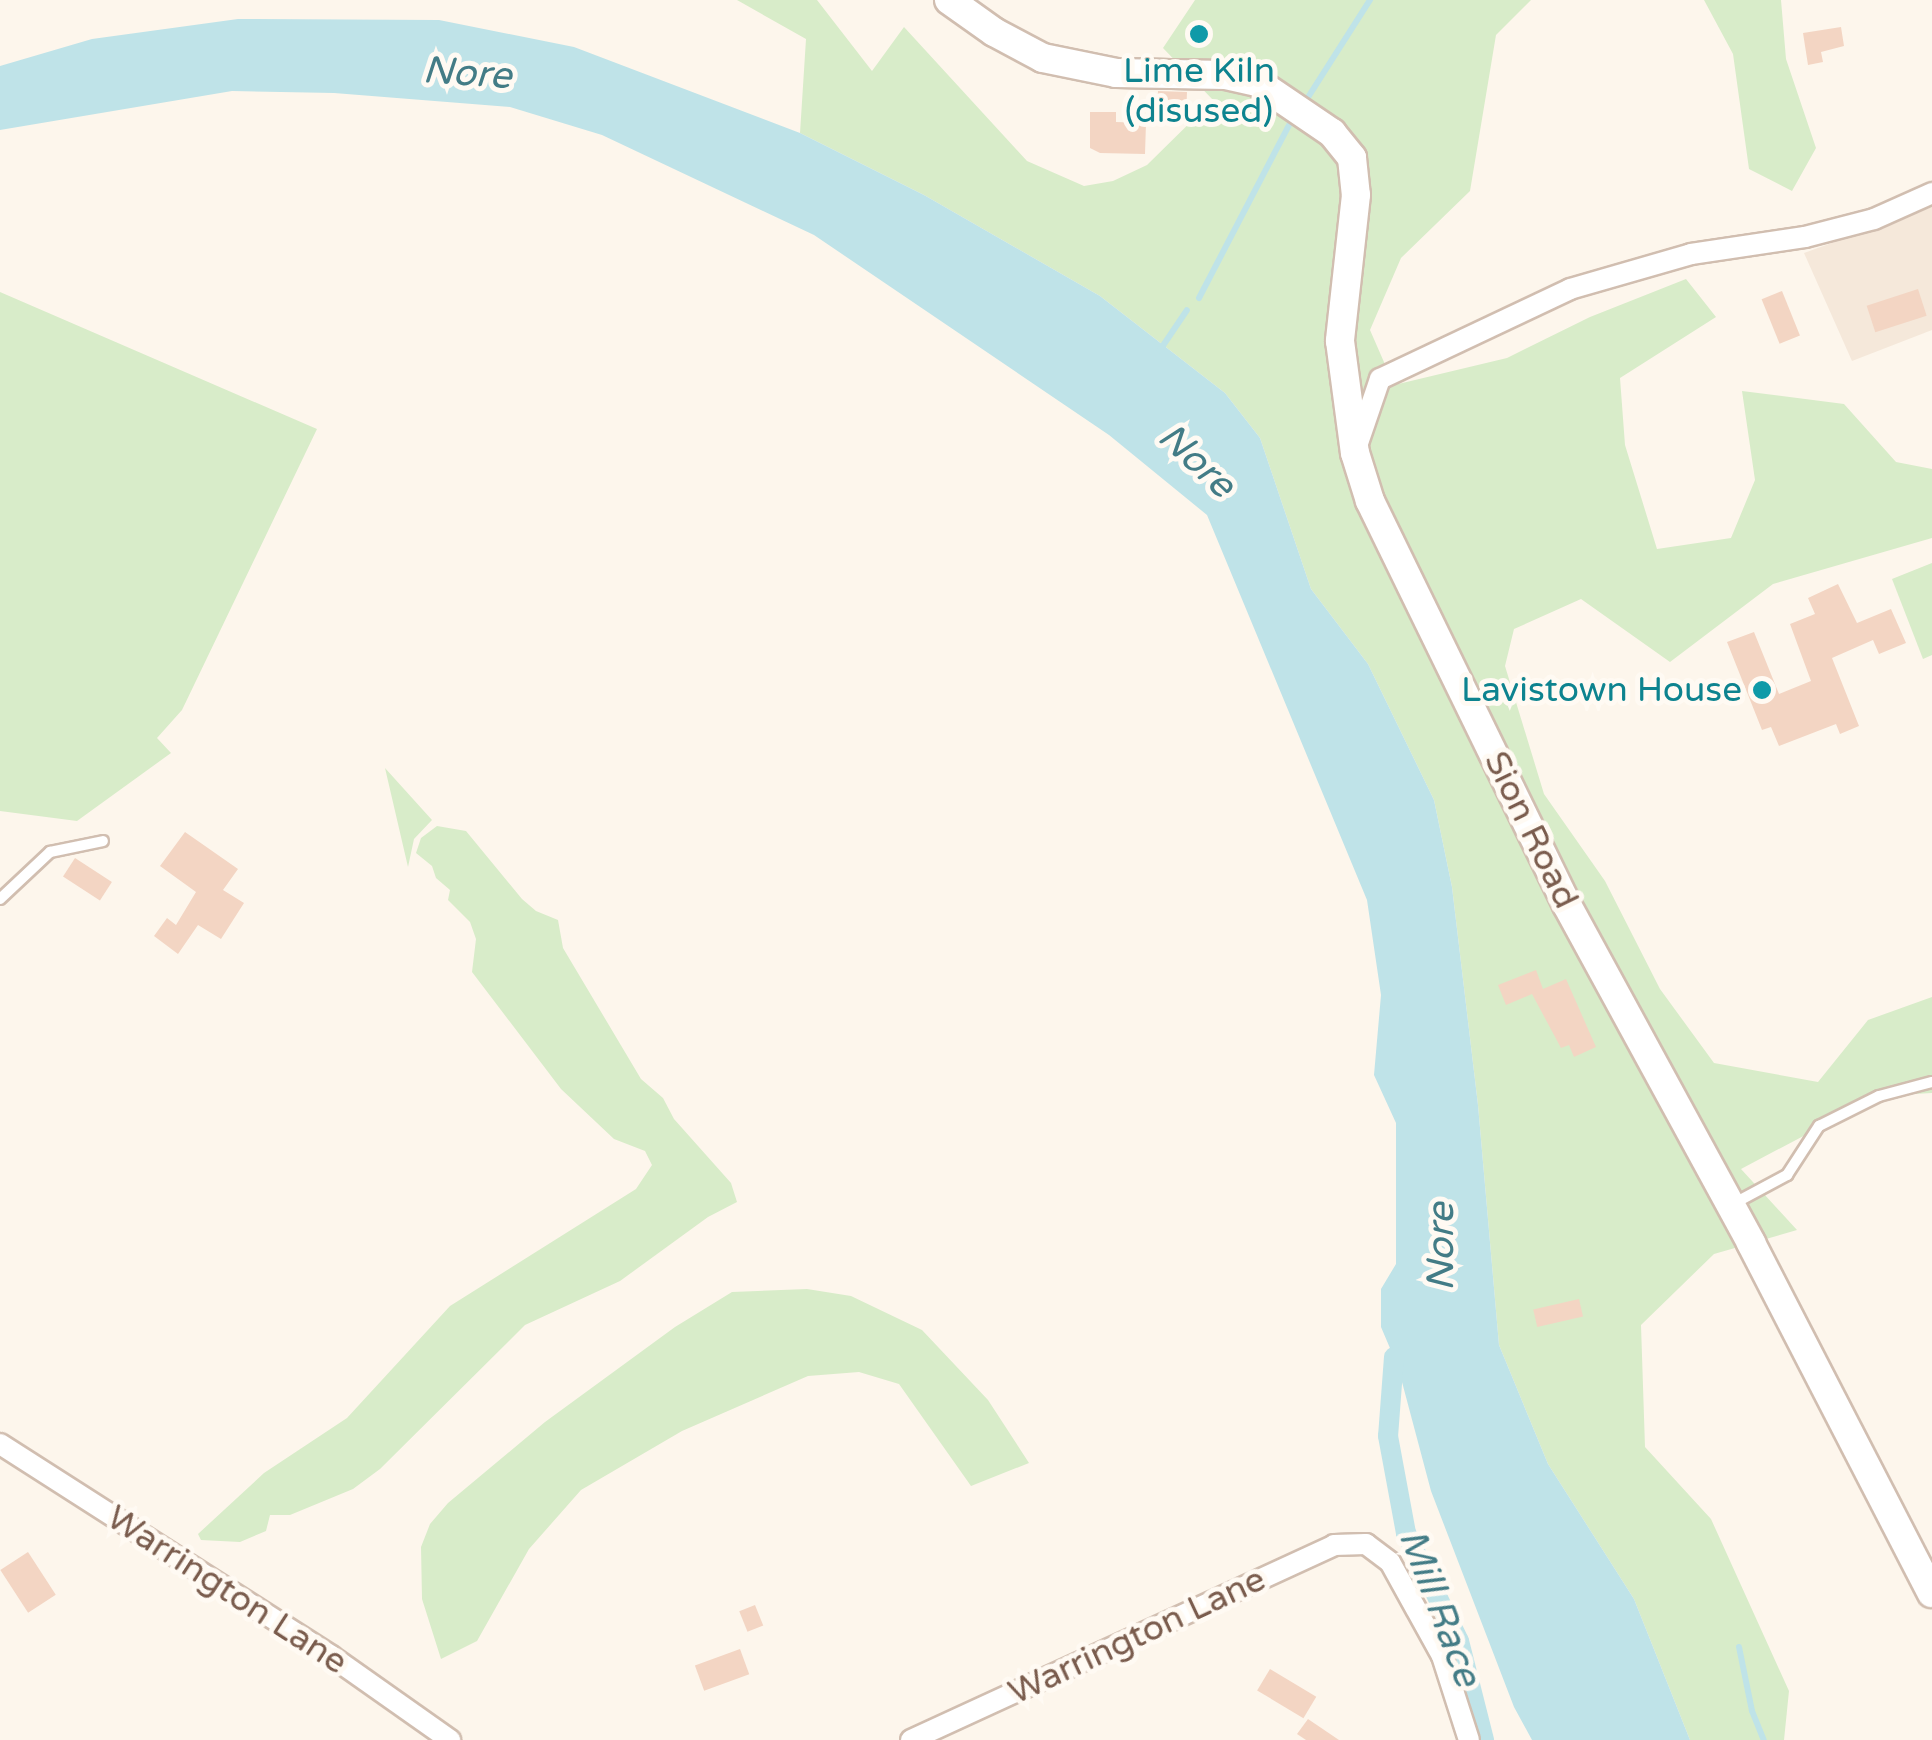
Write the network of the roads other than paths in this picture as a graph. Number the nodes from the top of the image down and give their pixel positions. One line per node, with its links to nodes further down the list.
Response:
1 (949, 0): 3 (street, Sion Road)
2 (1932, 192): 3 (street)
3 (1355, 453): 7 (street, Sion Road)
4 (102, 841): 5 (lane)
5 (0, 899)
6 (1932, 1082): 7 (lane)
7 (1730, 1205): 9 (street, Sion Road)
8 (0, 1444): 10 (street, Warrington Lane)
9 (1932, 1593)
10 (450, 1740)
11 (911, 1740): 12 (street, Warrington Lane)
12 (1469, 1740)

